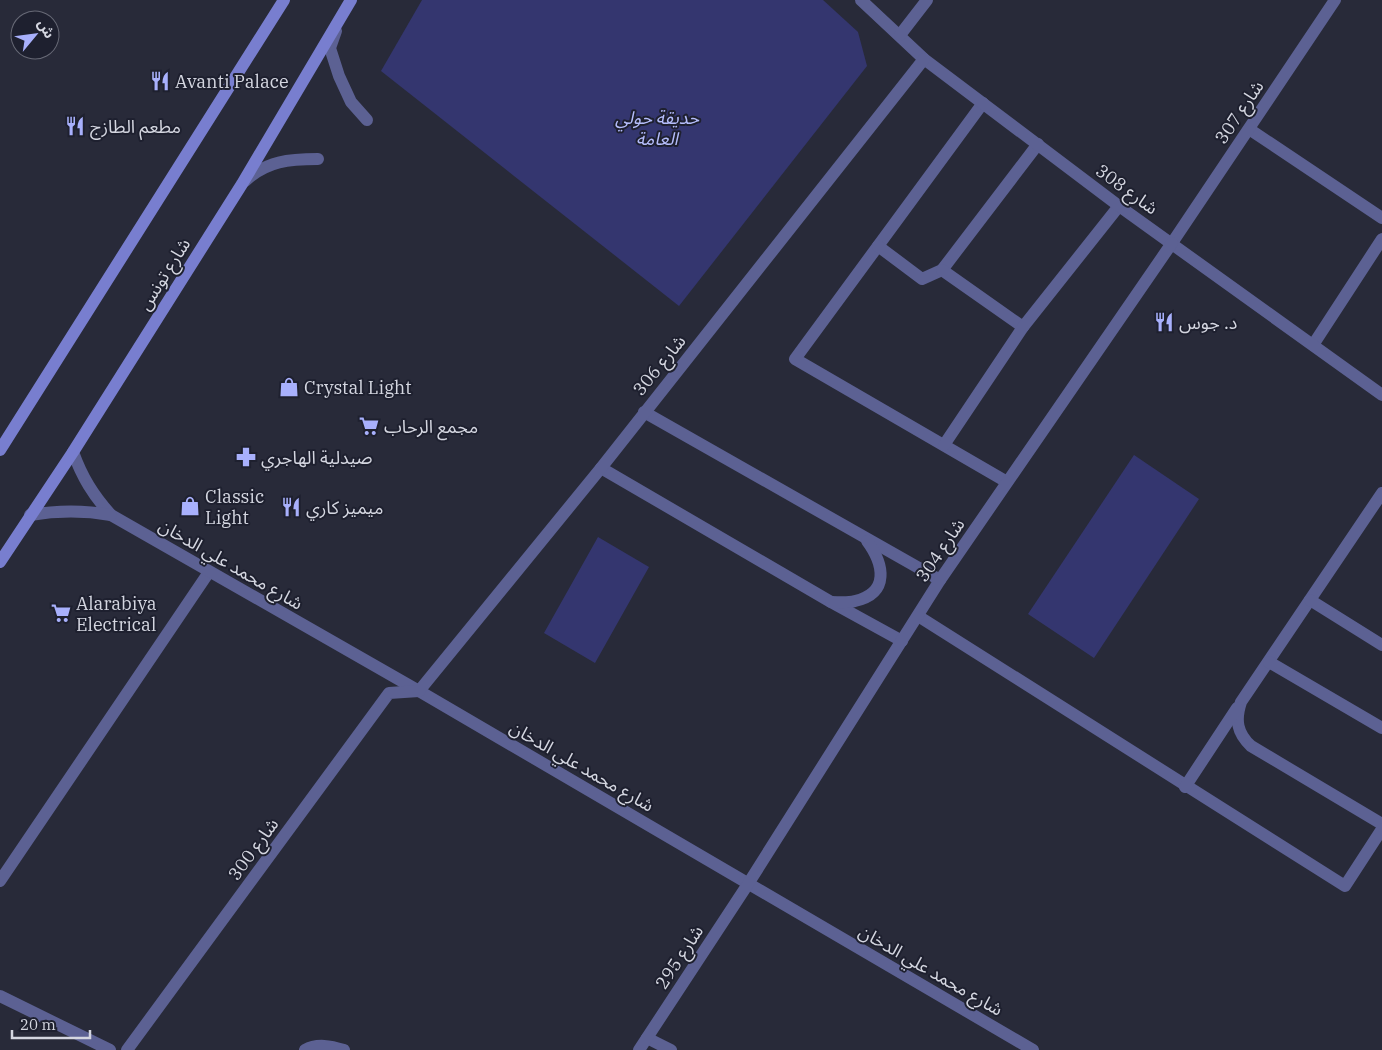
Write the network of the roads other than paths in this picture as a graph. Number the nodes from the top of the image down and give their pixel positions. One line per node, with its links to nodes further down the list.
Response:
1 (284, 0): 25 (main road)
2 (351, 0): 6 (main road, شارع تونس)
3 (861, 0): 7 (street, شارع 308)
4 (927, 0): 7 (street)
5 (1335, 0): 11 (street, شارع 307)
6 (340, 16): 10 (street); 14 (main road, شارع تونس)
7 (900, 36): 8 (street, شارع 308)
8 (924, 59): 9 (street, شارع 308); 24 (street, شارع 306)
9 (983, 103): 12 (street, شارع 308); 19 (street)
10 (367, 120)
11 (1249, 128): 16 (street); 18 (street, شارع 307)
12 (1038, 144): 15 (street, شارع 308); 20 (street)
13 (318, 159): 14 (street)
14 (242, 184): 28 (main road, شارع تونس)
15 (1119, 206): 18 (street, شارع 308); 21 (street)
16 (1382, 218)
17 (1382, 239): 22 (street)
18 (1172, 243): 22 (street, شارع 308); 30 (street, شارع 304)
19 (878, 246): 20 (street); 26 (street)
20 (942, 270): 21 (street)
21 (1023, 327): 26 (street)
22 (1313, 344): 23 (street, شارع 308)
23 (1382, 395)
24 (644, 412): 29 (street, شارع 306); 34 (street)
25 (6, 434): 27 (main road)
26 (944, 445): 30 (street)
27 (0, 450)
28 (73, 452): 32 (main road, شارع تونس); 33 (street, شارع محمد علي الدخان)
29 (600, 468): 39 (street); 44 (street, شارع 306)
30 (1007, 482): 37 (street, شارع 304)
31 (1382, 493): 38 (street)
32 (30, 515): 33 (street, شارع محمد علي الدخان); 35 (main road, شارع تونس)
33 (111, 515): 36 (street, شارع محمد علي الدخان)
34 (864, 538): 37 (street); 39 (street)
35 (0, 562)
36 (209, 572): 44 (street, شارع محمد علي الدخان); 50 (street)
37 (940, 580): 40 (street, شارع 304)
38 (1310, 600): 42 (street); 43 (street)
39 (831, 602): 41 (street)
40 (918, 616): 41 (street, شارع 304); 47 (street)
41 (902, 641): 51 (street, شارع 304)
42 (1382, 645)
43 (1269, 662): 45 (street); 46 (street)
44 (419, 691): 51 (street, شارع محمد علي الدخان); 55 (street, شارع 300)
45 (1241, 702): 47 (street); 48 (street)
46 (1382, 728)
47 (1185, 786): 49 (street)
48 (1382, 824)
49 (1382, 829)
50 (0, 881)
51 (748, 884): 53 (street, شارع 295); 60 (street, شارع محمد علي الدخان)
52 (0, 996): 54 (street)
53 (647, 1038): 58 (street, شارع 295); 59 (street)
54 (110, 1050)
55 (127, 1050)
56 (305, 1050): 57 (street)
57 (344, 1050)
58 (639, 1050)
59 (671, 1050)
60 (1033, 1050)

